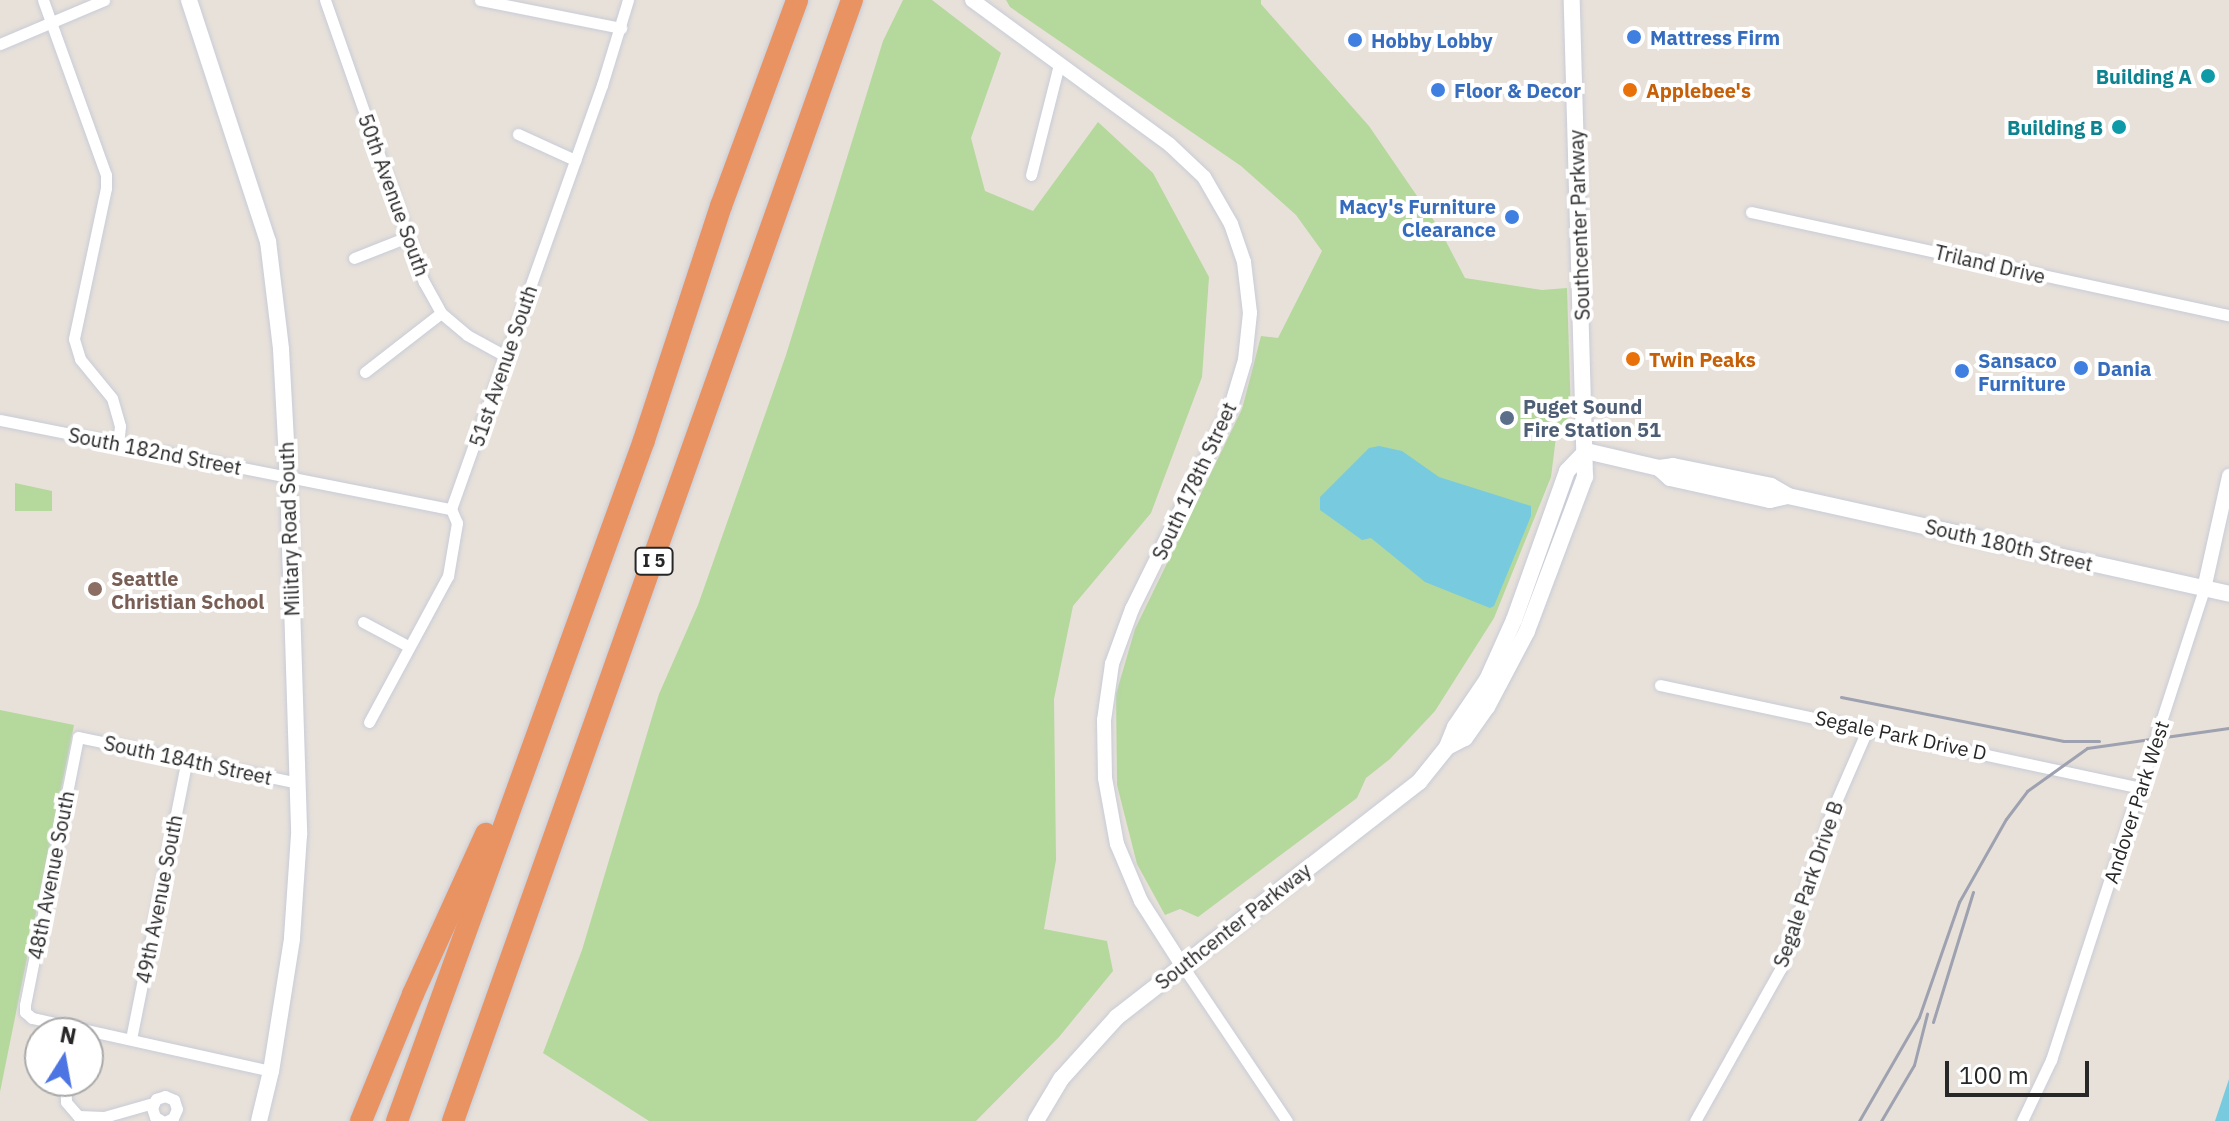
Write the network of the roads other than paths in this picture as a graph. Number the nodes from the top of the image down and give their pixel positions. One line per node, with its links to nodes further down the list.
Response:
1 (43, 0): 11 (street)
2 (104, 0): 11 (street)
3 (189, 0): 29 (main road, Military Road South)
4 (325, 0): 19 (street, 50th Avenue South)
5 (480, 0): 12 (street)
6 (628, 0): 12 (street, 51st Avenue South)
7 (797, 0): 38 (highway, I 5)
8 (852, 0): 55 (highway, I 5)
9 (972, 0): 14 (street, South 178th Street)
10 (1572, 0): 27 (main road, Southcenter Parkway)
11 (53, 24): 13 (street); 26 (street)
12 (621, 28): 16 (street, 51st Avenue South)
13 (0, 44)
14 (1059, 64): 17 (street); 43 (street, South 178th Street)
15 (518, 134): 16 (street)
16 (575, 160): 23 (street, 51st Avenue South)
17 (1031, 175)
18 (1751, 212): 22 (street, Triland Drive)
19 (407, 237): 20 (street); 21 (street, 50th Avenue South)
20 (354, 258)
21 (441, 313): 23 (street, 50th Avenue South); 24 (street)
22 (2229, 315)
23 (507, 357): 30 (street, 51st Avenue South)
24 (365, 372)
25 (0, 420): 26 (street, South 182nd Street)
26 (118, 445): 29 (street, South 182nd Street)
27 (1586, 451): 31 (main road, South 180th Street); 43 (main road, Southcenter Parkway)
28 (2229, 476): 31 (street, Andover Park West)
29 (288, 477): 30 (street, South 182nd Street); 41 (main road, Military Road South)
30 (451, 509): 34 (street, 51st Avenue South)
31 (2204, 589): 32 (main road, South 180th Street); 42 (street, Andover Park West)
32 (2229, 594)
33 (363, 622): 34 (street)
34 (408, 646): 36 (street, 51st Avenue South)
35 (1660, 685): 37 (street, Segale Park Drive D)
36 (369, 722)
37 (1868, 728): 42 (street, Segale Park Drive D); 58 (street, Segale Park Drive B)
38 (534, 736): 53 (highway); 54 (highway, I 5)
39 (78, 737): 40 (street, South 184th Street); 44 (street, 48th Avenue South)
40 (187, 760): 41 (street, South 184th Street); 46 (street, 49th Avenue South)
41 (298, 783): 47 (main road, Military Road South)
42 (2142, 788): 59 (street, Andover Park West)
43 (1182, 965): 56 (main road, Southcenter Parkway); 57 (street)
44 (31, 1017)
45 (104, 1035): 46 (street)
46 (131, 1039): 47 (street)
47 (271, 1071): 51 (main road, Military Road South); 52 (main road, Military Road South)
48 (66, 1097): 49 (street)
49 (153, 1103): 50 (street); 50 (street)
50 (164, 1121)
51 (259, 1121)
52 (268, 1121)
53 (361, 1121)
54 (397, 1121)
55 (453, 1121)
56 (1036, 1121)
57 (1287, 1121)
58 (1695, 1121)
59 (2022, 1121)

